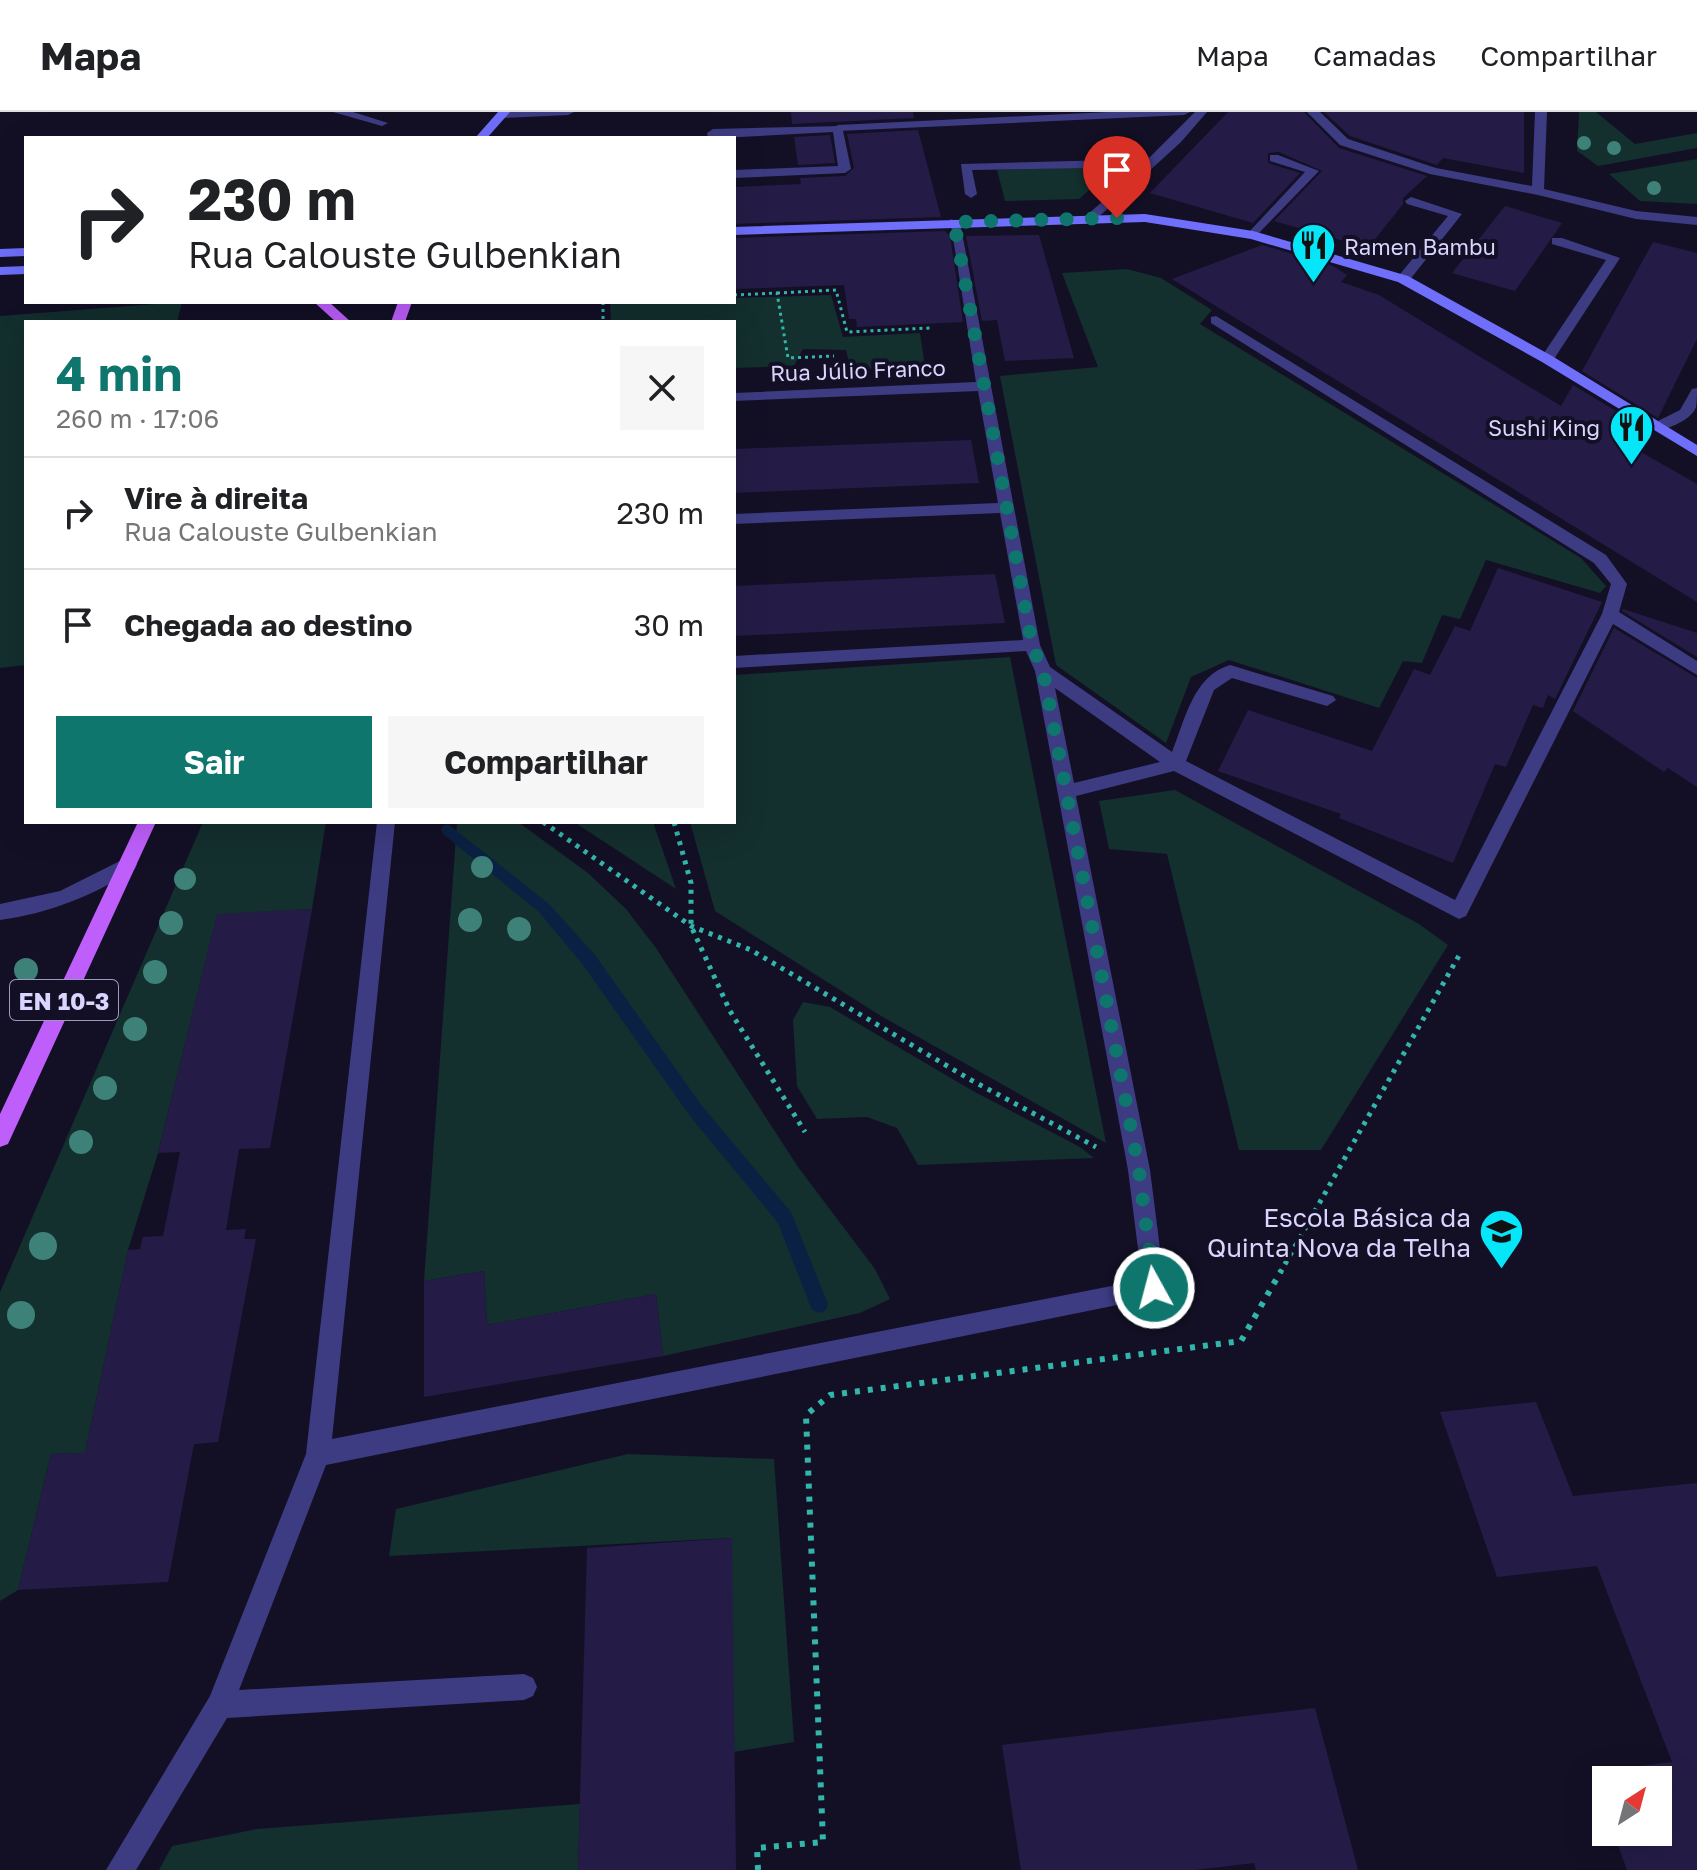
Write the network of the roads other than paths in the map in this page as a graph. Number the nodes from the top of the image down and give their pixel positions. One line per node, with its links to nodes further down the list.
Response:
1 (339, 112): 8 (street)
2 (568, 112): 7 (street)
3 (1184, 112): 9 (street)
4 (1201, 112): 13 (street)
5 (1313, 112): 15 (street)
6 (1541, 112): 15 (street)
7 (504, 113): 10 (street)
8 (382, 123)
9 (838, 128): 11 (street); 14 (street)
10 (483, 136)
11 (714, 136)
12 (1274, 158): 22 (street)
13 (1150, 163): 16 (street); 18 (street)
14 (736, 174)
15 (1538, 191): 19 (street)
16 (971, 194)
17 (1411, 201): 28 (street)
18 (1089, 219): 20 (street); 22 (street)
19 (1697, 221)
20 (954, 222): 21 (street); 33 (street)
21 (736, 231)
22 (1253, 235): 28 (street)
23 (1557, 241): 32 (street)
24 (24, 252): 25 (street)
25 (0, 253)
26 (24, 270): 27 (street)
27 (0, 271)
28 (1403, 279): 32 (street)
29 (323, 304): 30 (main road)
30 (342, 320)
31 (1216, 320): 40 (street)
32 (1547, 359): 36 (street)
33 (984, 386): 35 (street, Rua Júlio Franco); 38 (street)
34 (1697, 392): 36 (street)
35 (736, 397)
36 (1657, 427): 37 (street)
37 (1697, 451)
38 (1007, 508): 39 (street); 41 (street)
39 (736, 519)
40 (1610, 614): 43 (street); 46 (street)
41 (1032, 645): 42 (street); 44 (street)
42 (736, 662)
43 (1697, 669)
44 (1043, 671): 46 (street); 47 (street)
45 (1327, 700): 46 (street)
46 (1176, 764): 47 (street)
47 (1066, 792): 53 (street)
48 (146, 824): 50 (main road, EN 10-3)
49 (386, 824): 53 (street)
50 (128, 864): 51 (street); 52 (main road, EN 10-3)
51 (0, 912)
52 (0, 1137)
53 (318, 1454): 55 (street)
54 (524, 1687): 55 (street)
55 (220, 1705): 56 (street)
56 (120, 1870)

